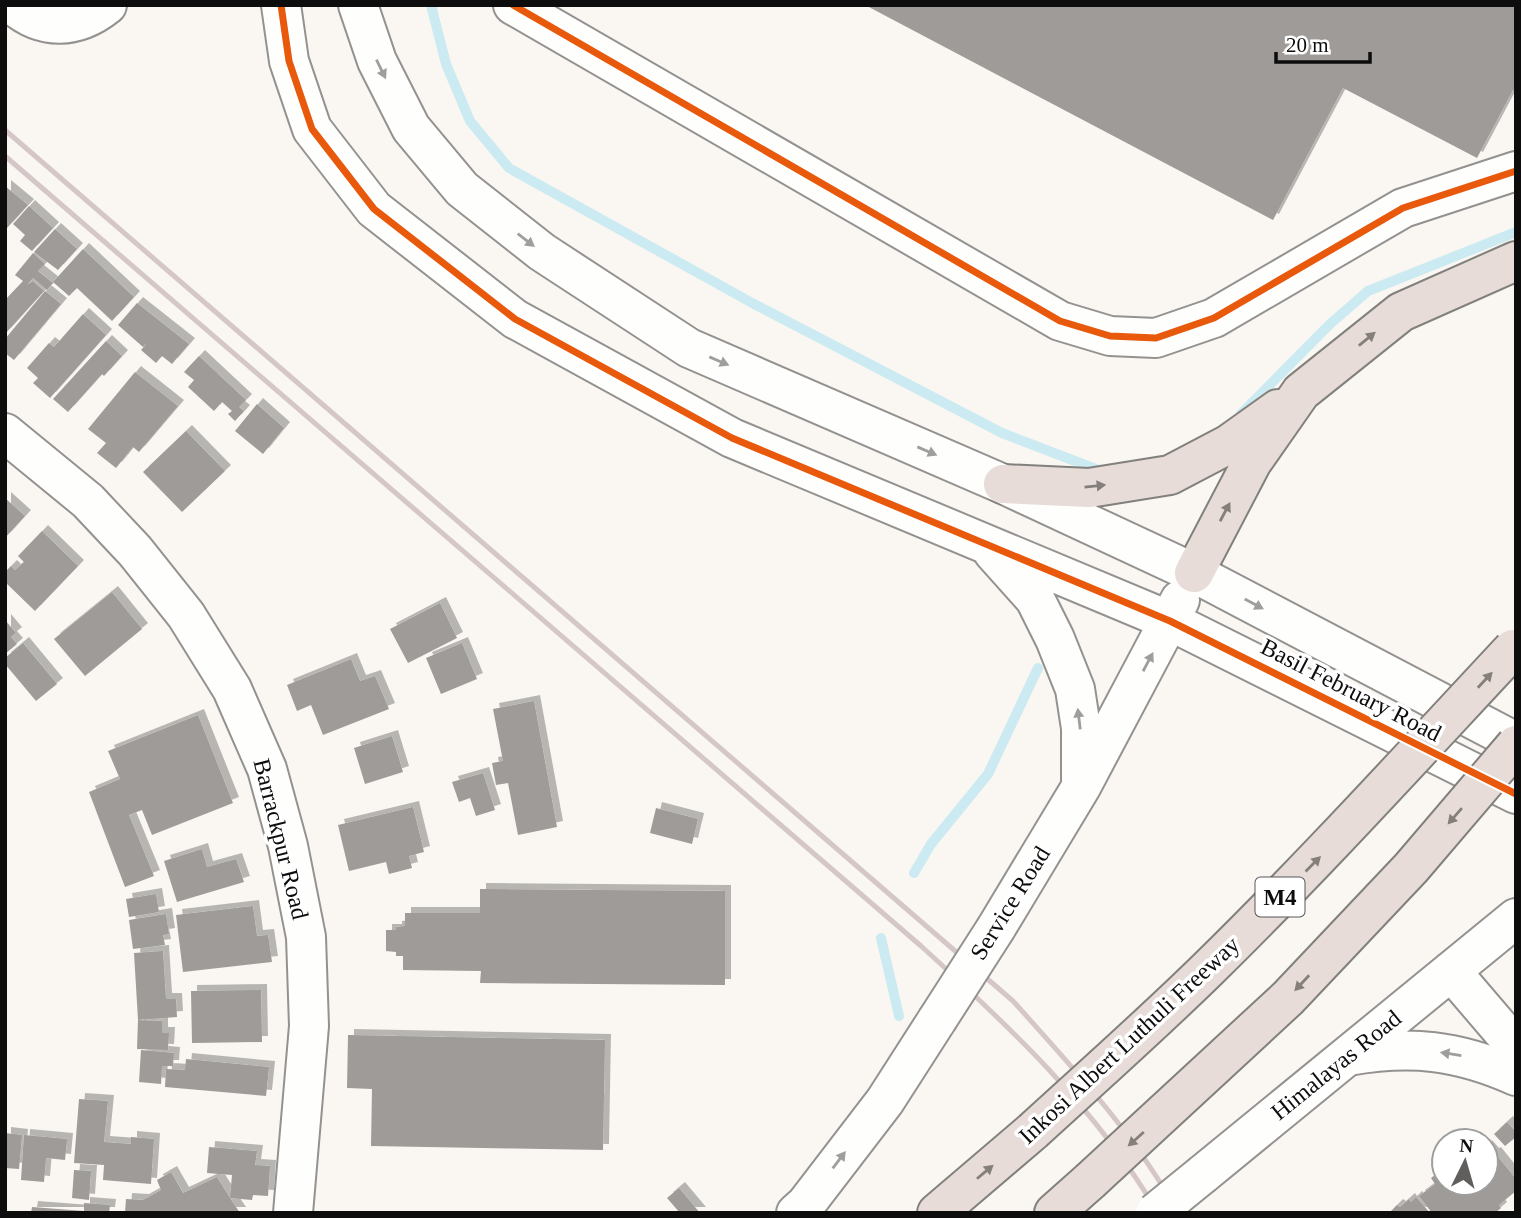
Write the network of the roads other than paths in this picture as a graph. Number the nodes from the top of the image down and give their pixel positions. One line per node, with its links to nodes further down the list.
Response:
1 (13, 5): 2 (street)
2 (107, 5)
3 (281, 5): 11 (street, Basil February Road)
4 (358, 5): 10 (street, Basil February Road, one-way to 10)
5 (513, 5): 6 (street)
6 (1516, 171)
7 (1516, 261): 8 (highway, one-way to 7)
8 (1301, 393): 10 (highway, one-way to 8); 12 (highway, one-way to 8)
9 (5, 433): 23 (street, Barrackpur Road)
10 (1003, 484): 12 (street, Basil February Road)
11 (987, 545): 13 (street, Basil February Road); 16 (street, one-way to 11)
12 (1194, 573): 13 (street, Service Road); 15 (street, Basil February Road, one-way to 15)
13 (1170, 621): 16 (street, Service Road, one-way to 13); 17 (street, Basil February Road)
14 (1515, 647): 25 (highway, Inkosi Albert Luthuli Freeway / M4, one-way to 14, bridge)
15 (1516, 743): 26 (highway, one-way to 26, bridge)
16 (1081, 787): 24 (street, Service Road, one-way to 16, bridge)
17 (1513, 798)
18 (1516, 918): 19 (street, Himalayas Road)
19 (1451, 971): 20 (street); 21 (street, Himalayas Road)
20 (1516, 1047)
21 (1348, 1056): 22 (street, one-way to 21); 27 (street, Himalayas Road, bridge)
22 (1516, 1076)
23 (293, 1213)
24 (796, 1213)
25 (937, 1213)
26 (1054, 1213)
27 (1156, 1213)

